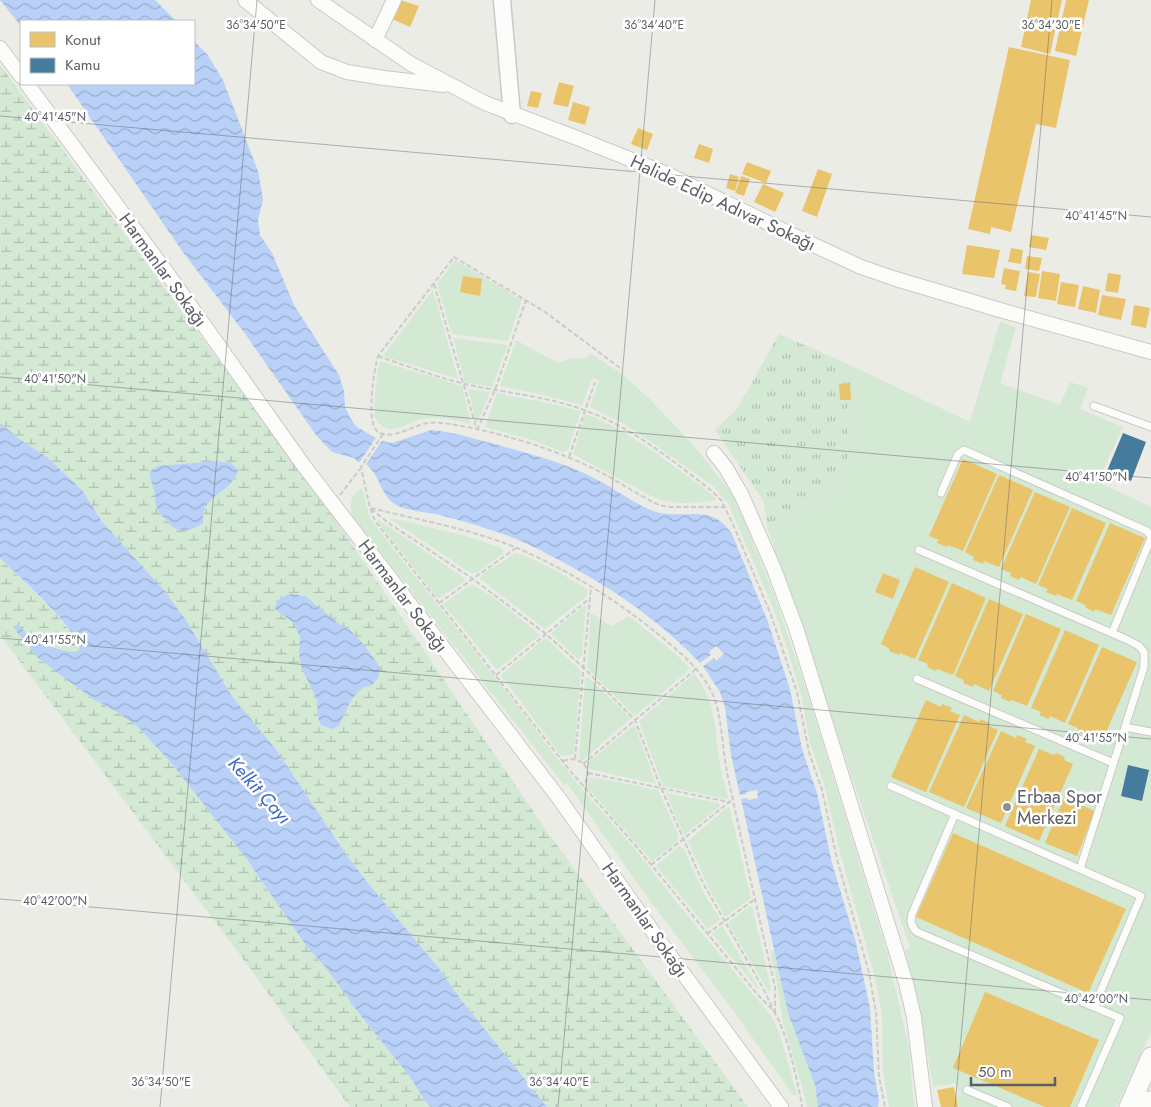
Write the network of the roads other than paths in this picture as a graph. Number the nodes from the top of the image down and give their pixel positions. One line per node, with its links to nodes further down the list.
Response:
1 (245, 0): 9 (street)
2 (318, 0): 5 (street, Halide Edip Adıvar Sokağı)
3 (394, 0): 5 (street)
4 (502, 0): 10 (street)
5 (375, 40): 9 (street, Halide Edip Adıvar Sokağı)
6 (0, 48): 7 (street)
7 (20, 75)
8 (28, 85): 30 (street, Harmanlar Sokağı)
9 (450, 86): 10 (street, Halide Edip Adıvar Sokağı)
10 (512, 115): 11 (street, Halide Edip Adıvar Sokağı)
11 (1151, 352)
12 (1094, 406): 13 (lane)
13 (1151, 427)
14 (714, 453): 31 (street)
15 (941, 493): 16 (lane)
16 (1151, 538): 18 (lane)
17 (919, 550): 18 (lane)
18 (1112, 633): 20 (lane)
19 (917, 679): 22 (lane)
20 (1125, 727): 21 (lane); 22 (lane)
21 (1151, 732)
22 (1113, 763): 25 (lane)
23 (891, 786): 24 (lane)
24 (955, 814): 25 (lane); 26 (lane)
25 (1080, 869): 26 (lane)
26 (1094, 1007): 33 (lane)
27 (1151, 1057): 34 (main road)
28 (967, 1090): 32 (lane)
29 (1151, 1101): 34 (main road)
30 (781, 1107)
31 (925, 1107)
32 (1008, 1107)
33 (1081, 1107)
34 (1130, 1107)

